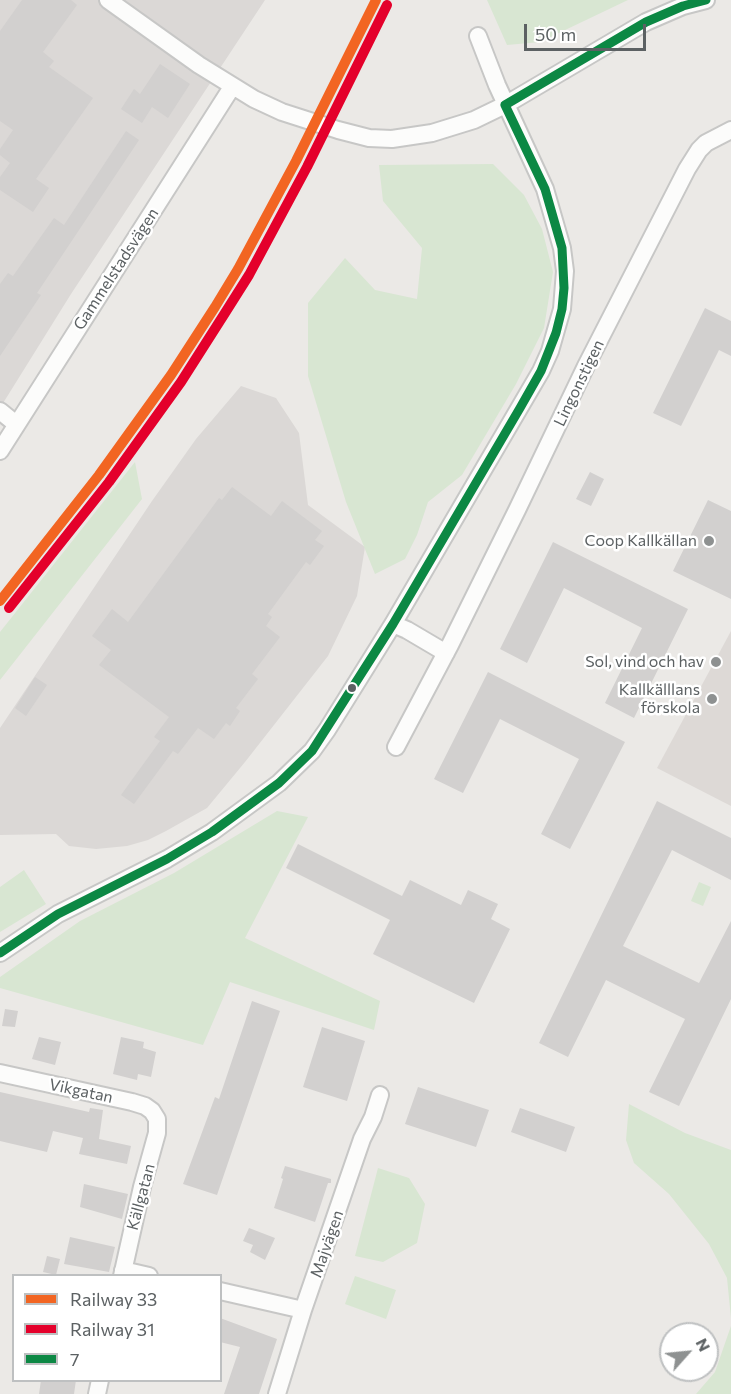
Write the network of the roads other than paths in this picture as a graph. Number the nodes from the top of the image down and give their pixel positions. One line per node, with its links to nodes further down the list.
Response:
1 (108, 0): 4 (street)
2 (706, 0): 5 (street)
3 (478, 36): 5 (street)
4 (232, 87): 5 (street); 8 (street, Gammelstadsvägen)
5 (506, 105): 10 (street)
6 (731, 130): 11 (street, Lingonstigen)
7 (0, 411): 8 (street)
8 (16, 424): 9 (street, Gammelstadsvägen)
9 (0, 451)
10 (393, 624): 11 (street); 13 (street)
11 (446, 653): 12 (street, Lingonstigen)
12 (396, 747)
13 (0, 953)
14 (0, 1073): 16 (street, Vikgatan)
15 (380, 1095): 19 (street, Majvägen)
16 (157, 1119): 17 (street, Källgatan)
17 (122, 1273)
18 (222, 1291): 19 (street)
19 (303, 1310): 20 (street, Majvägen)
20 (277, 1394)

